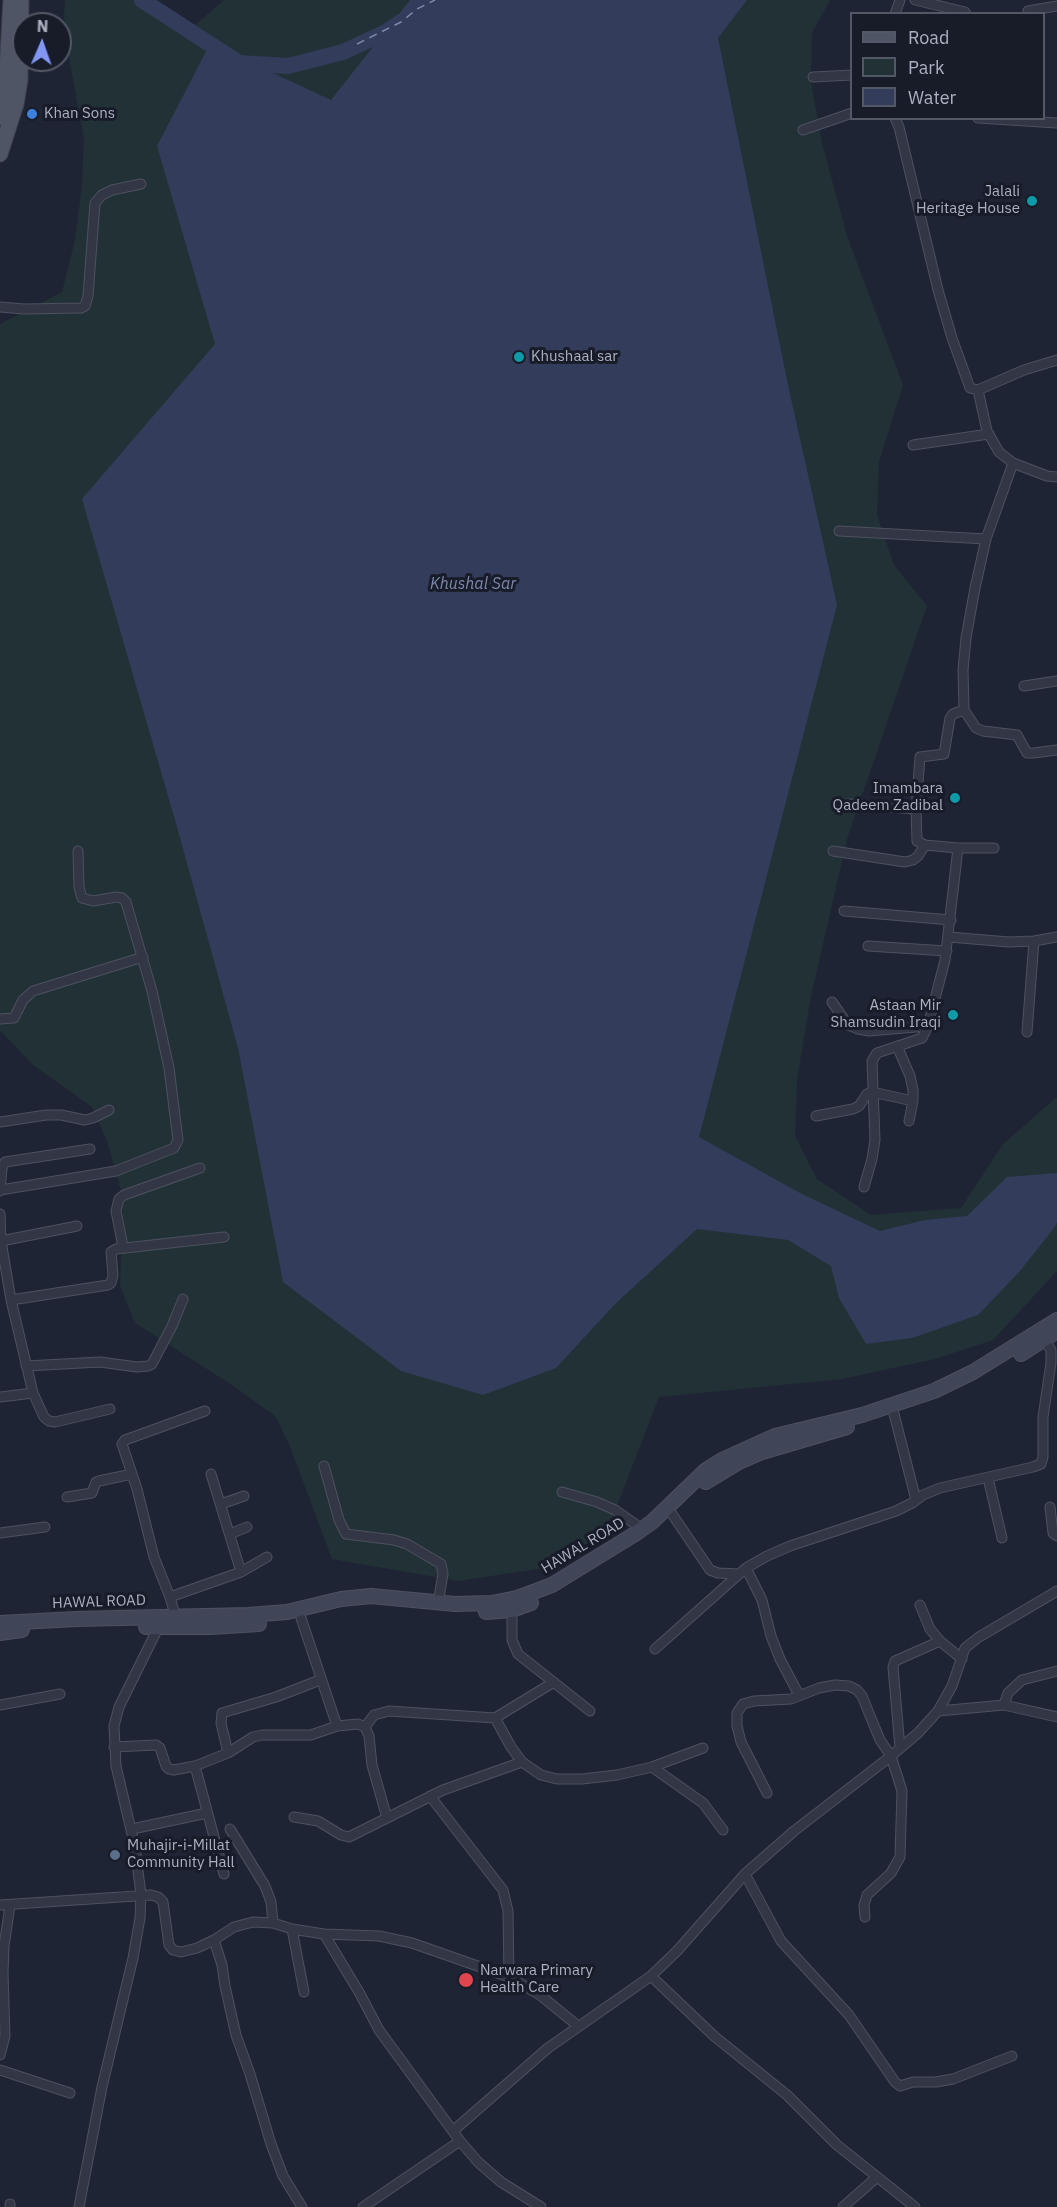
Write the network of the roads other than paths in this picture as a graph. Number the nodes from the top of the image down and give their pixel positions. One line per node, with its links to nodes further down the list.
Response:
1 (11, 0): 10 (main road)
2 (21, 0): 15 (main road)
3 (915, 0): 6 (street)
4 (1057, 6): 5 (street)
5 (1028, 11)
6 (965, 12)
7 (850, 75): 8 (street)
8 (813, 77)
9 (850, 114): 14 (street)
10 (0, 117)
11 (896, 120): 19 (street)
12 (1010, 120): 13 (street)
13 (1057, 123)
14 (803, 130)
15 (0, 154)
16 (141, 184): 17 (street)
17 (0, 307)
18 (1057, 360): 19 (street)
19 (978, 390): 20 (street)
20 (988, 434): 21 (street); 22 (street)
21 (913, 445)
22 (1013, 463): 23 (street); 25 (street)
23 (1057, 477)
24 (839, 531): 25 (street)
25 (986, 539): 28 (street)
26 (1057, 681): 27 (street)
27 (1024, 686)
28 (964, 710): 29 (street); 31 (street)
29 (1057, 750)
30 (848, 804): 31 (street)
31 (916, 809): 32 (street)
32 (925, 845): 33 (street); 36 (street)
33 (958, 848): 34 (street); 38 (street)
34 (994, 848)
35 (78, 851): 44 (street)
36 (833, 851)
37 (844, 911): 38 (street)
38 (951, 920): 39 (street)
39 (949, 937): 41 (street); 43 (street)
40 (1057, 937): 41 (street)
41 (1035, 941): 48 (street)
42 (868, 946): 43 (street)
43 (947, 951): 47 (street)
44 (143, 957): 46 (street); 59 (street)
45 (832, 1002): 47 (street)
46 (0, 1018)
47 (928, 1026): 49 (street)
48 (1027, 1032)
49 (897, 1046): 50 (street); 51 (street)
50 (872, 1092): 51 (street); 53 (street); 58 (street)
51 (914, 1101): 54 (street)
52 (109, 1110): 55 (street)
53 (816, 1116)
54 (909, 1121)
55 (0, 1122)
56 (90, 1149): 59 (street)
57 (200, 1168): 64 (street)
58 (864, 1187)
59 (0, 1190)
60 (0, 1215): 63 (street)
61 (77, 1226): 63 (street)
62 (224, 1237): 64 (street)
63 (2, 1241): 66 (street)
64 (123, 1247): 66 (street)
65 (183, 1299): 70 (street)
66 (11, 1300): 70 (street)
67 (1057, 1320): 69 (main road, HAWAL ROAD)
68 (1057, 1330): 69 (main road, HAWAL ROAD)
69 (1048, 1344): 74 (main road, HAWAL ROAD); 79 (street)
70 (26, 1366): 71 (street)
71 (33, 1393): 72 (street); 73 (street)
72 (0, 1397)
73 (110, 1409)
74 (893, 1410): 83 (street); 86 (main road, HAWAL ROAD)
75 (205, 1411): 77 (street)
76 (324, 1466): 99 (street)
77 (132, 1474): 82 (street); 98 (street)
78 (211, 1474): 84 (street)
79 (988, 1478): 83 (street); 93 (street)
80 (562, 1492): 89 (street)
81 (244, 1496): 84 (street)
82 (67, 1497)
83 (916, 1500): 95 (street)
84 (221, 1504): 91 (street)
85 (1050, 1507): 92 (street)
86 (667, 1515): 89 (main road, HAWAL ROAD); 95 (street); 100 (main road, HAWAL ROAD)
87 (45, 1527): 90 (street)
88 (247, 1527): 91 (street)
89 (642, 1529): 100 (main road, HAWAL ROAD)
90 (0, 1533)
91 (230, 1534): 96 (street)
92 (1057, 1536)
93 (1002, 1538)
94 (267, 1557): 96 (street)
95 (742, 1571): 108 (street); 114 (street)
96 (241, 1572): 98 (street)
97 (1057, 1591): 109 (street)
98 (170, 1597): 103 (street)
99 (438, 1603): 100 (main road, HAWAL ROAD); 103 (main road, HAWAL ROAD)
100 (512, 1604): 102 (main road, HAWAL ROAD); 112 (street)
101 (920, 1605): 107 (street)
102 (301, 1618): 103 (main road, HAWAL ROAD); 111 (street)
103 (177, 1622): 104 (main road, HAWAL ROAD); 105 (main road, HAWAL ROAD)
104 (0, 1623)
105 (159, 1626): 106 (main road, HAWAL ROAD); 123 (street)
106 (0, 1633)
107 (940, 1641): 109 (street); 125 (street)
108 (655, 1649)
109 (962, 1659): 118 (street)
110 (1057, 1671): 115 (street)
111 (320, 1680): 121 (street); 126 (street)
112 (554, 1682): 117 (street); 120 (street)
113 (60, 1694): 116 (street)
114 (799, 1695): 127 (street); 131 (street)
115 (1004, 1705): 118 (street); 119 (street)
116 (0, 1706)
117 (590, 1711)
118 (938, 1711): 125 (street)
119 (1057, 1717)
120 (495, 1718): 122 (street); 128 (street)
121 (337, 1726): 122 (street); 126 (street)
122 (365, 1727): 135 (street)
123 (114, 1747): 129 (street); 136 (street)
124 (703, 1748): 130 (street)
125 (900, 1748): 127 (street)
126 (228, 1753): 129 (street)
127 (891, 1756): 140 (street); 143 (street)
128 (522, 1762): 130 (street); 132 (street)
129 (195, 1766): 133 (street)
130 (652, 1767): 138 (street)
131 (767, 1792)
132 (430, 1796): 135 (street); 149 (street)
133 (207, 1813): 136 (street); 139 (street)
134 (294, 1817): 135 (street)
135 (387, 1818)
136 (132, 1829): 141 (street)
137 (230, 1829): 144 (street)
138 (723, 1830)
139 (224, 1874)
140 (745, 1875): 148 (street); 153 (street)
141 (141, 1895): 142 (street); 147 (street); 159 (street)
142 (5, 1905): 152 (street)
143 (865, 1917)
144 (273, 1923): 145 (street); 147 (street)
145 (292, 1929): 146 (street); 150 (street)
146 (324, 1934): 149 (street); 156 (street)
147 (214, 1940): 160 (street)
148 (651, 1976): 151 (street); 158 (street)
149 (509, 1977): 151 (street)
150 (304, 1992)
151 (578, 2026): 156 (street)
152 (0, 2055)
153 (1011, 2056)
154 (0, 2070): 155 (street)
155 (70, 2092)
156 (453, 2131): 157 (street)
157 (460, 2141): 161 (street); 162 (street)
158 (876, 2178): 163 (street); 164 (street)
159 (79, 2207)
160 (302, 2207)
161 (363, 2207)
162 (541, 2207)
163 (843, 2207)
164 (915, 2207)

